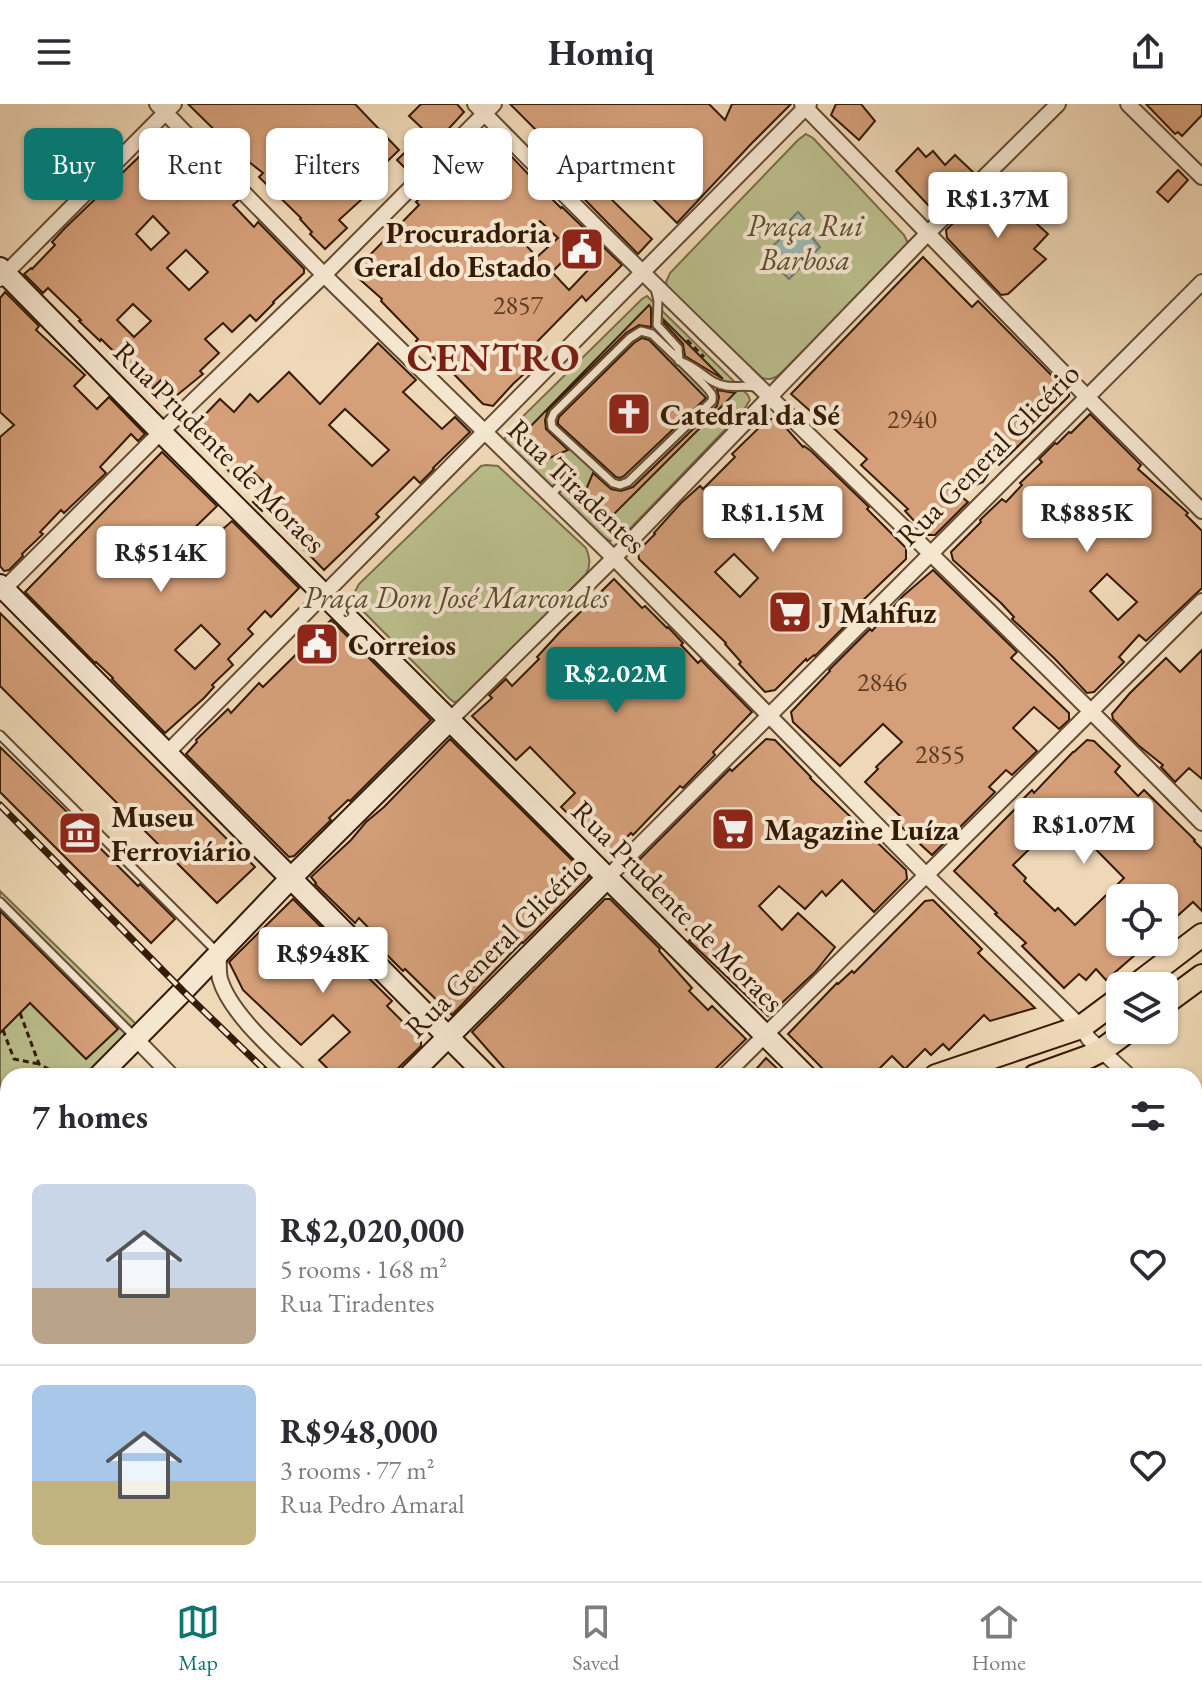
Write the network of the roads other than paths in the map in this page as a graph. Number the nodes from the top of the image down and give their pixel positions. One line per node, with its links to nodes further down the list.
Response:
1 (1058, 104): 7 (street)
2 (1128, 104): 6 (street)
3 (805, 105): 7 (street); 8 (street)
4 (166, 107): 9 (street); 10 (street, Rua Tiradentes)
5 (485, 107): 8 (street); 10 (street)
6 (1202, 177)
7 (928, 233): 14 (street); 15 (street)
8 (642, 273): 12 (street); 17 (street)
9 (2, 274): 16 (street, Rua Prudente de Moraes)
10 (324, 275): 16 (street); 17 (street, Rua Tiradentes)
11 (1202, 282): 15 (street, Rua General Glicério)
12 (655, 286): 13 (lane); 14 (street)
13 (679, 361): 13 (lane); 14 (lane)
14 (766, 392): 21 (street); 22 (street)
15 (1087, 397): 20 (street); 21 (street, Rua General Glicério)
16 (161, 432): 23 (street); 24 (street, Rua Prudente de Moraes)
17 (485, 433): 19 (street, Rua Tiradentes); 24 (street)
18 (572, 472): 19 (lane)
19 (550, 496): 22 (street, Rua Tiradentes)
20 (1202, 511)
21 (931, 553): 26 (street); 27 (street, Rua General Glicério)
22 (614, 558): 27 (street, Rua Tiradentes); 28 (street)
23 (2, 587): 30 (street)
24 (324, 594): 28 (street, Rua Prudente de Moraes); 30 (street)
25 (1202, 601): 26 (street)
26 (1092, 711): 31 (street); 32 (street)
27 (769, 716): 32 (street, Rua Tiradentes); 34 (street, Rua General Glicério)
28 (450, 720): 33 (street); 34 (street, Rua Prudente de Moraes)
29 (0, 735): 37 (lane)
30 (167, 753): 33 (street)
31 (1202, 823)
32 (927, 876): 42 (street, Rua Tiradentes); 43 (street)
33 (291, 878): 37 (street); 44 (street)
34 (607, 878): 43 (street, Rua Prudente de Moraes); 44 (street, Rua General Glicério)
35 (0, 902): 45 (lane)
36 (1202, 935): 38 (main road)
37 (219, 953): 45 (street); 50 (street)
38 (1153, 972)
39 (1202, 976): 40 (main road)
40 (1178, 994)
41 (1106, 1008): 42 (main road)
42 (1081, 1027): 47 (street, Rua Tiradentes); 55 (main road)
43 (765, 1036): 53 (street); 54 (street, Rua Prudente de Moraes)
44 (448, 1037): 51 (street, Rua General Glicério); 52 (street)
45 (136, 1039): 48 (street); 49 (street)
46 (1110, 1044): 47 (main road)
47 (1102, 1050): 56 (main road); 57 (street, Rua Tiradentes)
48 (107, 1068)
49 (164, 1068)
50 (292, 1068)
51 (417, 1068)
52 (479, 1068)
53 (732, 1068)
54 (798, 1068)
55 (960, 1068)
56 (1057, 1068)
57 (1121, 1068)

